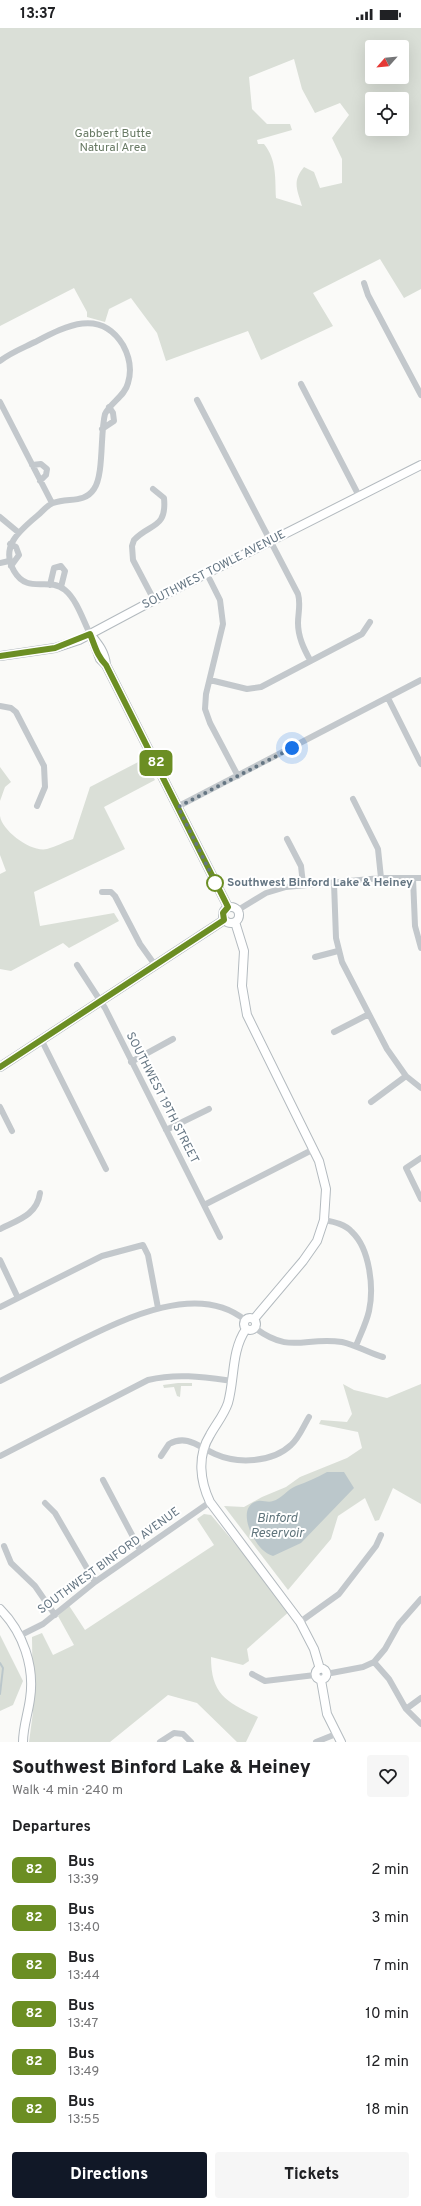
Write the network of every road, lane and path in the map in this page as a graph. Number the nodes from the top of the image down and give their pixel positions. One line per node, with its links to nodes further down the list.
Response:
1 (364, 283): 4 (street)
2 (0, 361): 7 (street)
3 (301, 384): 13 (street)
4 (421, 395)
5 (197, 400): 17 (street)
6 (0, 402): 9 (street)
7 (109, 407): 8 (street); 8 (street)
8 (102, 429): 14 (street)
9 (32, 465): 11 (street); 11 (street)
10 (421, 465): 13 (street, SOUTHWEST TOWLE AVENUE)
11 (40, 481): 14 (street)
12 (153, 489): 24 (street)
13 (359, 496): 17 (street, SOUTHWEST TOWLE AVENUE)
14 (52, 503): 16 (street)
15 (0, 516): 16 (street)
16 (18, 532): 18 (street)
17 (271, 541): 21 (street, SOUTHWEST TOWLE AVENUE); 28 (street)
18 (10, 544): 20 (street); 20 (street)
19 (0, 563): 20 (street)
20 (10, 563): 22 (street)
21 (207, 574): 24 (street, SOUTHWEST TOWLE AVENUE); 29 (street)
22 (50, 585): 23 (street); 23 (street)
23 (61, 587): 26 (street)
24 (154, 600): 26 (street, SOUTHWEST TOWLE AVENUE)
25 (370, 622): 28 (street)
26 (90, 634): 27 (street, SOUTHWEST TOWLE AVENUE); 37 (street)
27 (0, 656)
28 (310, 660): 29 (street)
29 (210, 680): 34 (street)
30 (421, 680): 31 (street)
31 (388, 698): 33 (street); 34 (street)
32 (1, 706): 36 (street)
33 (421, 764)
34 (238, 776): 37 (street)
35 (353, 800): 39 (street)
36 (37, 806)
37 (178, 807): 45 (street)
38 (287, 839): 43 (street)
39 (381, 878): 40 (street); 42 (street)
40 (413, 878): 41 (street); 49 (street)
41 (421, 878)
42 (334, 883): 43 (street); 50 (street)
43 (303, 884): 46 (street)
44 (102, 892): 53 (street)
45 (228, 907): 46 (street); 47 (street)
46 (238, 910): 48 (street)
47 (224, 920): 48 (street); 53 (street)
48 (235, 922): 68 (street)
49 (421, 948)
50 (338, 950): 51 (street); 55 (street)
51 (316, 957)
52 (77, 965): 54 (street, SOUTHWEST 19TH STREET)
53 (155, 965): 54 (street)
54 (100, 1001): 57 (street); 59 (street, SOUTHWEST 19TH STREET)
55 (369, 1014): 56 (street); 61 (street)
56 (334, 1032)
57 (41, 1039): 60 (street); 70 (street)
58 (173, 1040): 59 (street)
59 (132, 1062): 66 (street, SOUTHWEST 19TH STREET)
60 (0, 1067)
61 (406, 1076): 62 (street); 63 (street)
62 (421, 1088)
63 (371, 1102)
64 (0, 1107): 67 (street)
65 (209, 1109): 66 (street)
66 (166, 1130): 73 (street, SOUTHWEST 19TH STREET)
67 (12, 1131)
68 (314, 1149): 73 (street); 74 (street)
69 (421, 1158): 72 (street)
70 (106, 1169)
71 (40, 1193): 75 (street)
72 (421, 1199)
73 (204, 1205): 76 (street, SOUTHWEST 19TH STREET)
74 (324, 1220): 81 (street); 85 (street)
75 (0, 1230)
76 (220, 1237)
77 (0, 1260): 78 (street)
78 (18, 1298): 79 (street); 80 (street)
79 (0, 1307)
80 (158, 1308): 82 (street); 87 (street)
81 (254, 1319): 82 (street); 83 (street)
82 (245, 1320): 84 (street)
83 (255, 1328): 84 (street); 85 (street)
84 (246, 1329): 88 (street)
85 (356, 1346): 86 (street)
86 (383, 1357)
87 (0, 1381)
88 (232, 1381): 90 (street); 91 (street)
89 (309, 1417): 90 (street)
90 (204, 1448): 92 (street); 94 (street)
91 (0, 1456)
92 (161, 1456)
93 (103, 1480): 98 (street)
94 (210, 1502): 98 (street, SOUTHWEST BINFORD AVENUE); 103 (street)
95 (45, 1503): 99 (street)
96 (380, 1535): 103 (street)
97 (4, 1546): 102 (street)
98 (140, 1550): 99 (street, SOUTHWEST BINFORD AVENUE)
99 (95, 1582): 102 (street, SOUTHWEST BINFORD AVENUE)
100 (421, 1599): 105 (street)
101 (0, 1609): 104 (street)
102 (55, 1615): 104 (street, SOUTHWEST BINFORD AVENUE)
103 (300, 1622): 107 (street)
104 (19, 1636): 112 (street)
105 (374, 1662): 107 (street); 109 (street)
106 (252, 1674): 107 (street)
107 (321, 1674): 111 (street)
108 (421, 1698): 109 (street)
109 (406, 1709): 110 (street)
110 (421, 1724)
111 (336, 1734): 115 (street); 116 (street)
112 (23, 1742)
113 (160, 1742): 114 (street)
114 (191, 1742)
115 (316, 1742)
116 (342, 1742)

